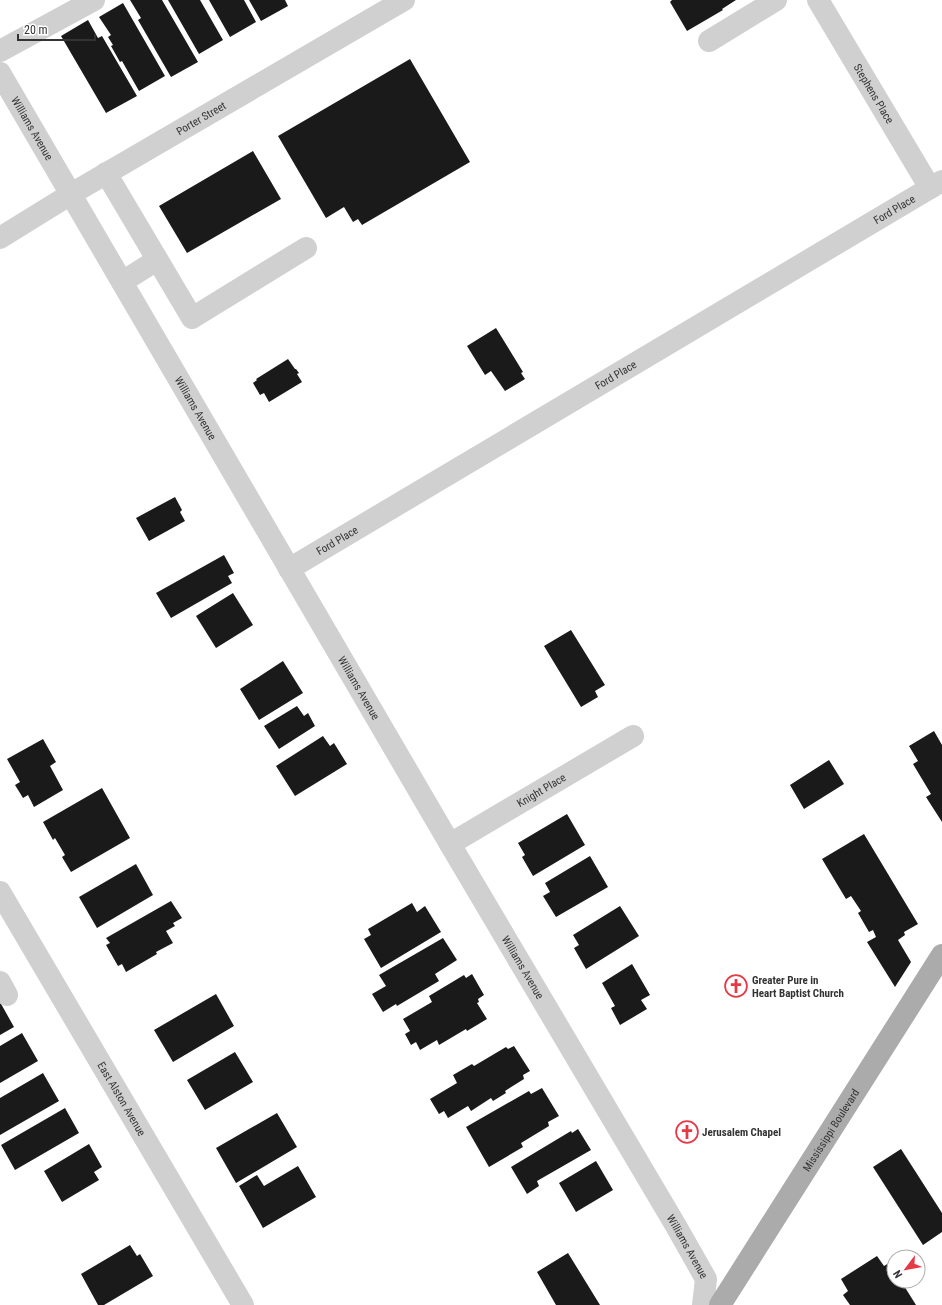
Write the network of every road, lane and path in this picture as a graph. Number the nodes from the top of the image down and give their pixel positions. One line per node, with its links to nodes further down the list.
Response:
1 (94, 0): 6 (street)
2 (404, 0): 8 (street, Porter Street)
3 (776, 0): 5 (street)
4 (818, 0): 9 (street, Stephens Place)
5 (709, 41)
6 (0, 51)
7 (0, 73): 10 (street, Williams Avenue)
8 (106, 174): 10 (street, Porter Street); 13 (street)
9 (936, 184): 15 (street, Ford Place)
10 (71, 194): 11 (street, Porter Street); 14 (street, Williams Avenue)
11 (0, 238)
12 (306, 248): 13 (street)
13 (157, 260): 14 (street)
14 (122, 282): 15 (street, Williams Avenue)
15 (289, 569): 17 (street, Williams Avenue)
16 (633, 736): 17 (street, Knight Place)
17 (450, 844): 21 (street, Williams Avenue)
18 (0, 892): 20 (street, East Alston Avenue)
19 (942, 955): 22 (main road, Mississippi Boulevard)
20 (243, 1305)
21 (703, 1305)
22 (720, 1305)

